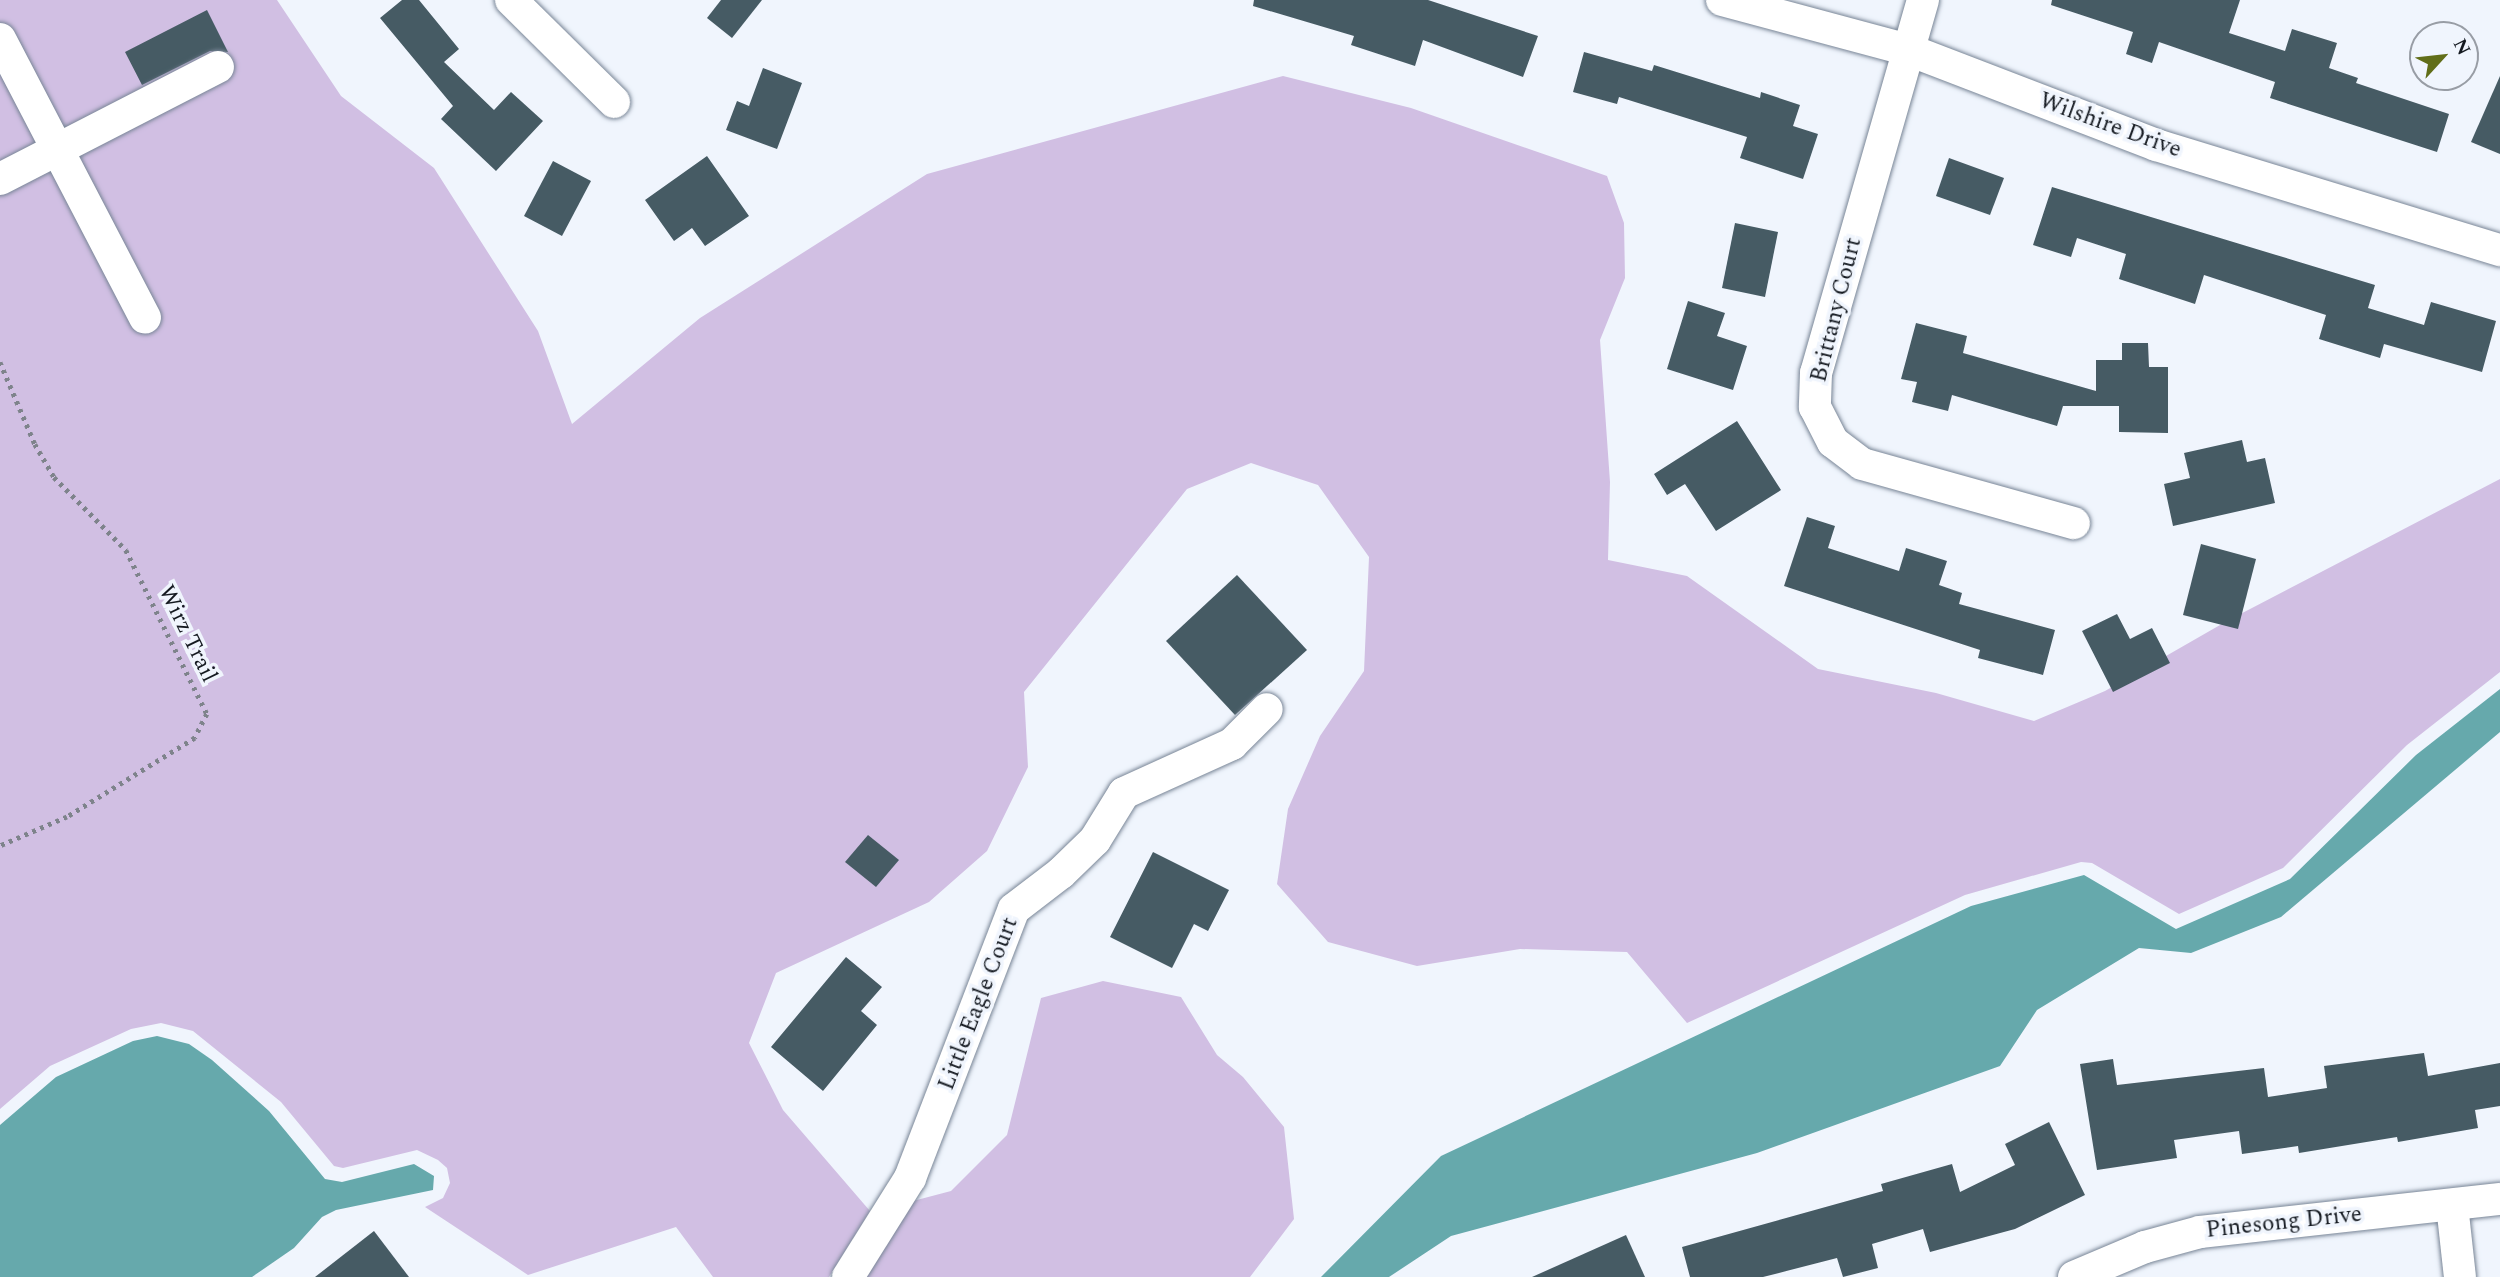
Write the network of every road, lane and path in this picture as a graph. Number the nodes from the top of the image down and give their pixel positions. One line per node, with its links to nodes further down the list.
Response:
1 (511, 0): 7 (street)
2 (1722, 0): 5 (street, Wilshire Drive)
3 (1923, 0): 5 (street, Brittany Court)
4 (0, 39): 8 (street)
5 (1909, 50): 10 (street, Wilshire Drive); 13 (street, Brittany Court)
6 (218, 67): 8 (street)
7 (614, 102)
8 (59, 149): 9 (street); 11 (street)
9 (0, 179)
10 (2500, 250)
11 (145, 318)
12 (0, 362): 15 (path, Wirz Trail)
13 (2074, 523)
14 (1267, 709): 18 (street, Little Eagle Court)
15 (0, 846)
16 (2500, 1199): 17 (street, Pinesong Drive)
17 (2452, 1205): 19 (street, Pinesong Drive); 20 (street)
18 (848, 1277)
19 (2074, 1277)
20 (2460, 1277)

